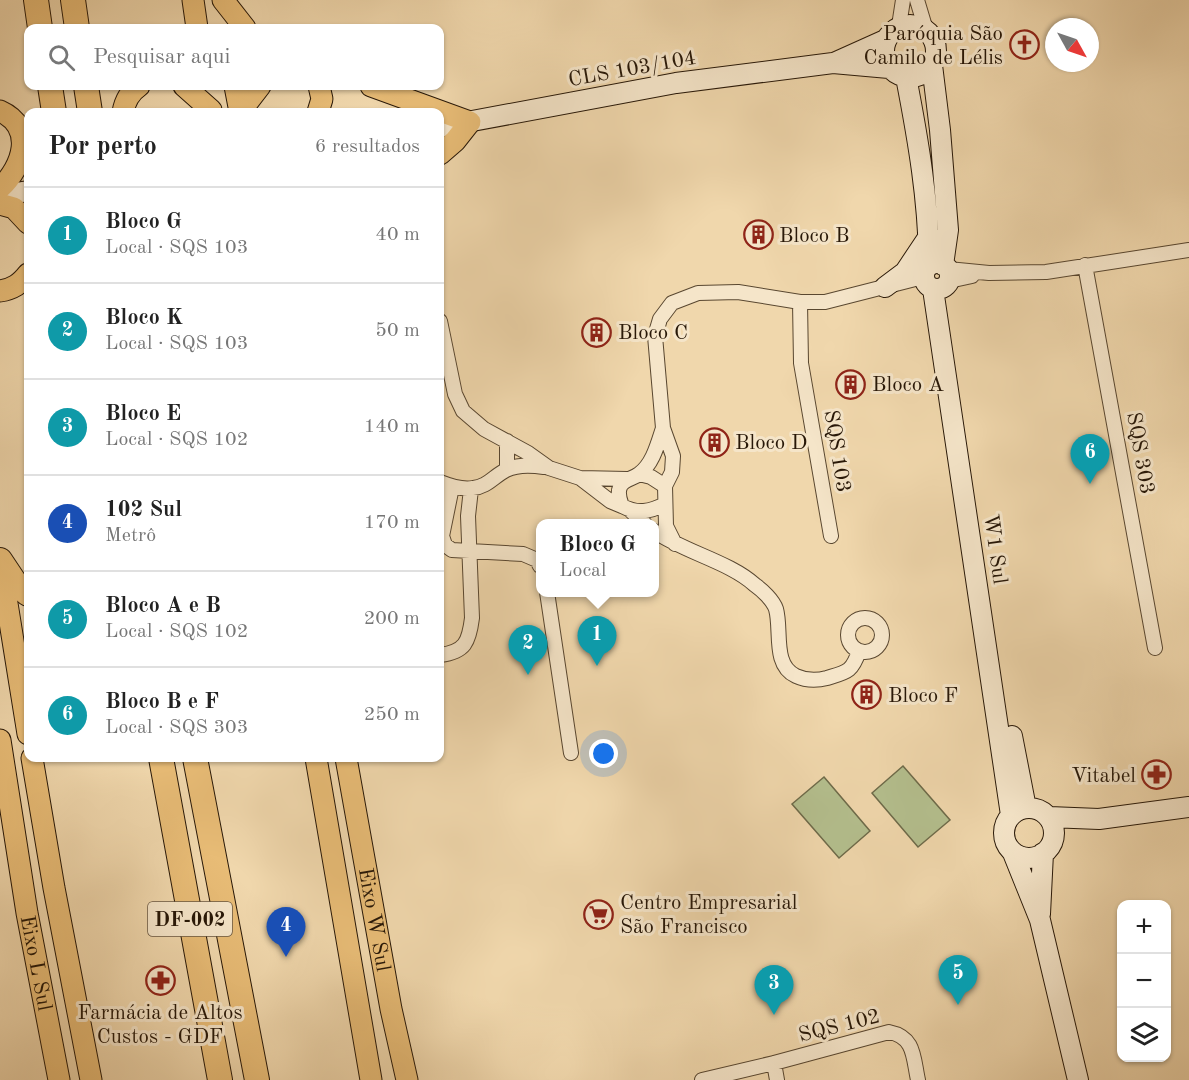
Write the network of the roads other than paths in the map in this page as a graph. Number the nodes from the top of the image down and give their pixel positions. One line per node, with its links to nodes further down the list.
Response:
1 (36, 0): 7 (highway)
2 (73, 0): 8 (highway)
3 (193, 0): 9 (main road)
4 (222, 0): 10 (main road); 11 (main road)
5 (903, 0): 13 (street)
6 (916, 0): 12 (street)
7 (39, 24)
8 (76, 24)
9 (196, 24)
10 (225, 24)
11 (242, 24)
12 (926, 30): 13 (street); 15 (street)
13 (892, 33): 14 (street, CLS 103/104); 16 (street)
14 (833, 63): 16 (street, CLS 103/104); 37 (street, CLS 103/104)
15 (932, 65): 16 (street); 48 (street, W1 Sul)
16 (898, 72): 45 (street, W1 Sul)
17 (51, 90): 26 (highway)
18 (87, 90): 27 (highway)
19 (132, 90): 28 (main road)
20 (188, 90): 29 (main road)
21 (208, 90): 30 (main road)
22 (236, 90): 31 (main road)
23 (257, 90): 32 (main road)
24 (320, 90): 33 (main road)
25 (382, 90): 34 (main road)
26 (53, 108)
27 (89, 108)
28 (124, 108)
29 (208, 108)
30 (211, 108)
31 (239, 108)
32 (243, 108)
33 (319, 108)
34 (432, 108)
35 (0, 111): 40 (main road)
36 (444, 113): 37 (main road)
37 (470, 122): 38 (street, CLS 103/104); 39 (main road)
38 (444, 126)
39 (444, 151)
40 (0, 188)
41 (24, 192): 42 (street)
42 (0, 196)
43 (0, 204): 44 (main road)
44 (24, 219)
45 (929, 236): 48 (street, W1 Sul); 50 (street)
46 (1189, 250): 47 (street)
47 (1085, 265): 48 (street); 76 (street, SQS 303)
48 (937, 278): 50 (street); 88 (street, W1 Sul)
49 (24, 279): 51 (main road)
50 (885, 287): 52 (street)
51 (0, 291)
52 (800, 302): 54 (street); 68 (street, SQS 103)
53 (444, 340): 55 (street)
54 (663, 428): 58 (street); 61 (street)
55 (507, 441): 56 (street); 57 (street)
56 (549, 468): 57 (street); 59 (street)
57 (507, 469): 62 (street)
58 (633, 477): 59 (street); 61 (street); 64 (street)
59 (580, 478): 64 (street)
60 (446, 484): 62 (street); 65 (street)
61 (665, 486): 63 (street)
62 (471, 489): 71 (street)
63 (665, 504): 64 (street); 70 (street)
64 (627, 509): 66 (street)
65 (444, 510)
66 (639, 519)
67 (659, 534): 70 (street)
68 (831, 536)
69 (444, 542): 71 (street)
70 (675, 544): 77 (street)
71 (469, 552): 73 (street); 78 (street)
72 (0, 560): 74 (highway); 79 (main road)
73 (536, 560)
74 (24, 591)
75 (548, 597): 81 (street)
76 (1155, 648)
77 (859, 651)
78 (444, 654)
79 (24, 709)
80 (0, 740): 95 (main road, Eixo L Sul)
81 (572, 753)
82 (33, 762): 96 (main road, Eixo L Sul)
83 (162, 762): 97 (highway, DF-002)
84 (196, 762): 98 (highway, DF-002)
85 (316, 762): 99 (main road, Eixo W Sul)
86 (347, 762): 100 (main road, Eixo W Sul)
87 (1189, 807): 90 (street)
88 (1018, 811): 89 (street); 92 (street)
89 (1049, 817): 90 (street); 91 (street)
90 (1099, 819): 91 (street)
91 (1048, 847): 92 (street); 93 (street)
92 (1013, 853): 93 (street)
93 (1040, 920): 104 (street)
94 (774, 1063): 101 (street, SQS 102); 102 (street); 103 (street, SQS 102)
95 (59, 1080)
96 (91, 1080)
97 (220, 1080)
98 (256, 1080)
99 (371, 1080)
100 (407, 1080)
101 (702, 1080)
102 (777, 1080)
103 (918, 1080)
104 (1078, 1080)

